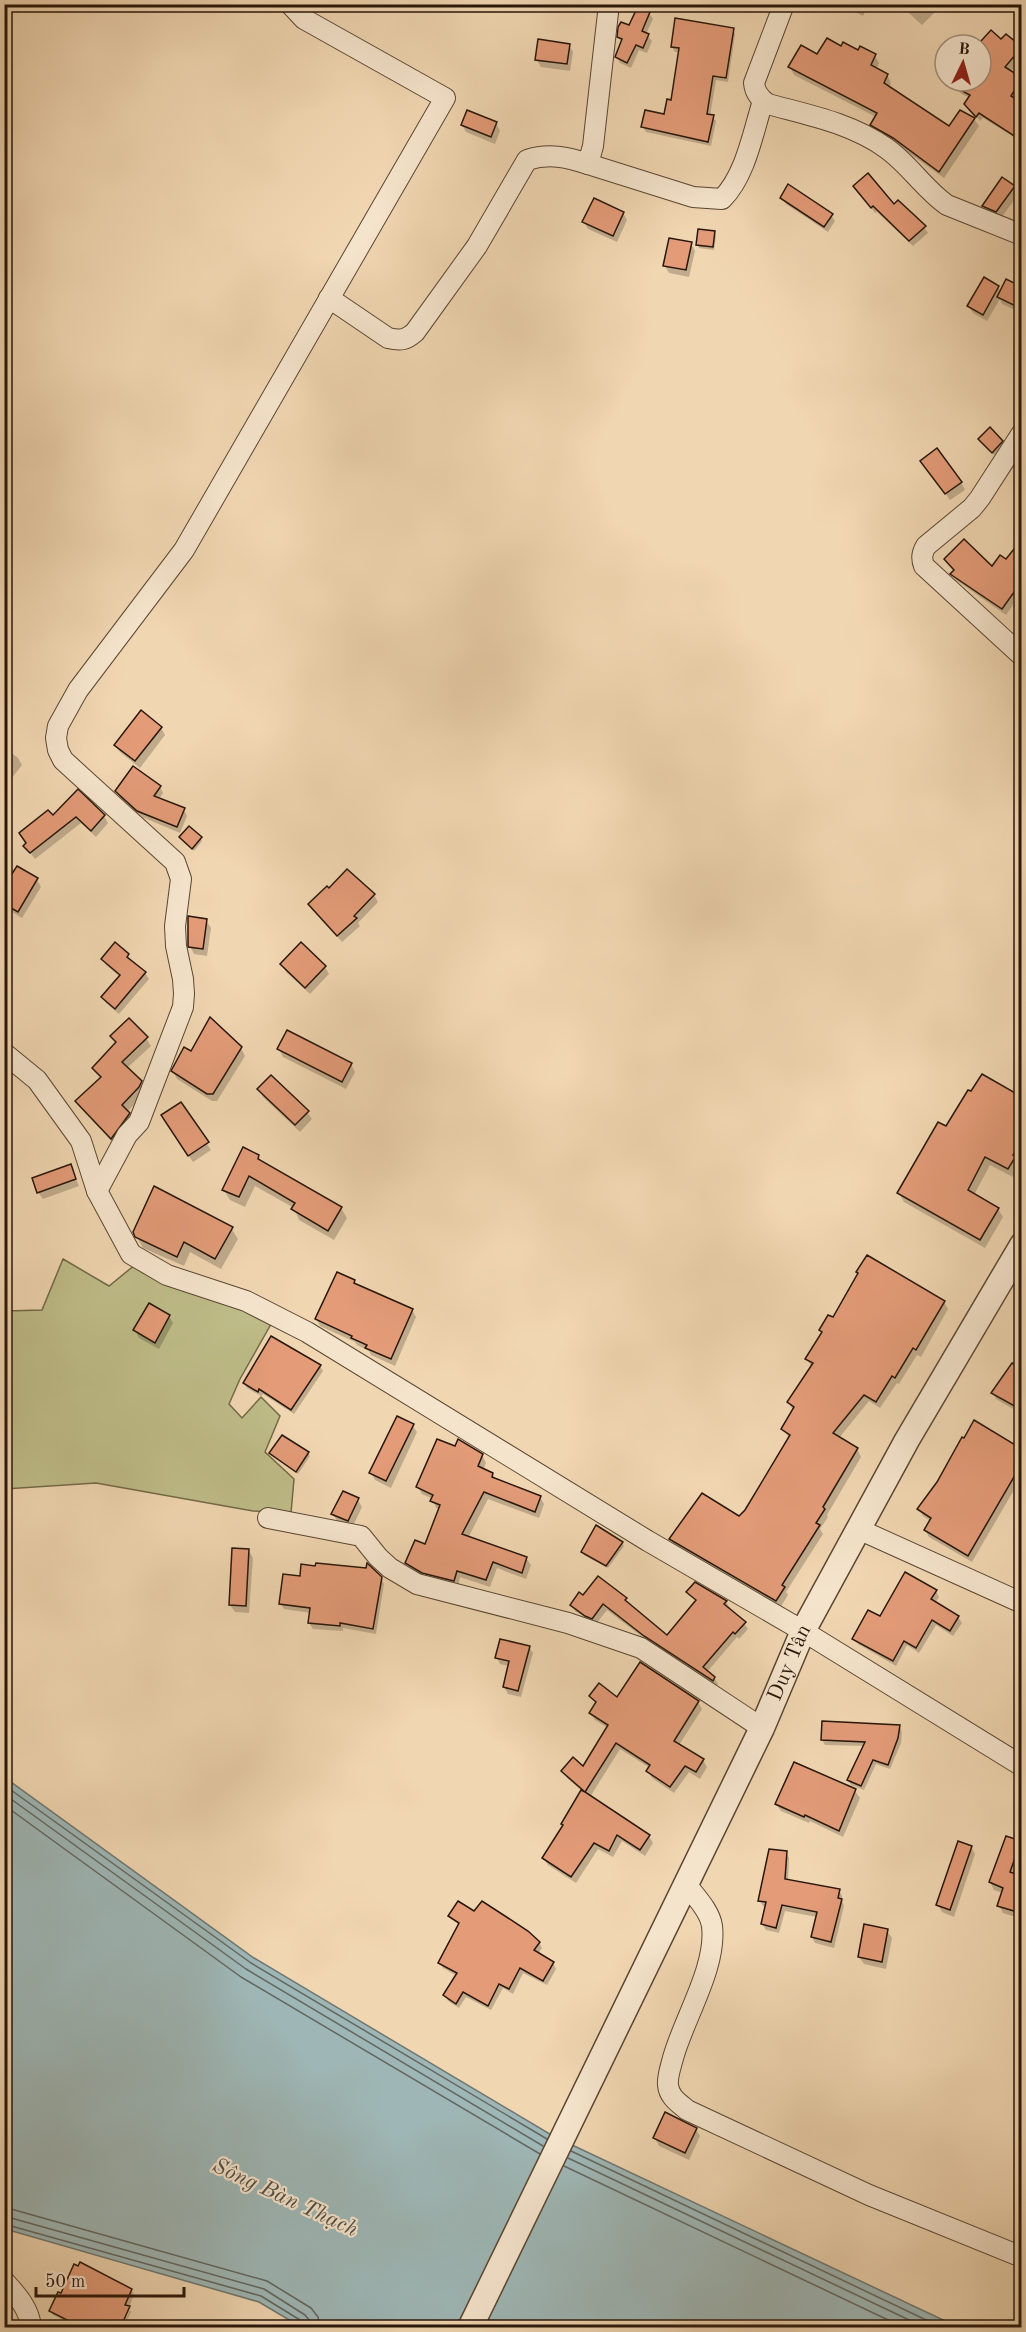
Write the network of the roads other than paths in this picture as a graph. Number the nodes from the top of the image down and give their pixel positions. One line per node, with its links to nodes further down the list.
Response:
1 (290, 4): 7 (street)
2 (609, 4): 5 (street)
3 (784, 4): 4 (street)
4 (763, 101): 5 (street); 6 (street)
5 (588, 164): 7 (street)
6 (1022, 235)
7 (329, 298): 11 (street)
8 (1022, 433): 9 (street)
9 (1022, 656)
10 (4, 1053): 11 (street)
11 (97, 1191): 16 (street)
12 (1022, 1245): 14 (street, Duy Tân)
13 (268, 1518): 17 (street)
14 (858, 1529): 15 (street); 16 (street, Duy Tân)
15 (1022, 1603)
16 (803, 1631): 17 (street, Duy Tân); 18 (street)
17 (762, 1728): 19 (street, Duy Tân)
18 (1022, 1766)
19 (686, 1884): 20 (street); 23 (street, Duy Tân)
20 (1022, 2257)
21 (4, 2281): 22 (street)
22 (31, 2328)
23 (470, 2328)

